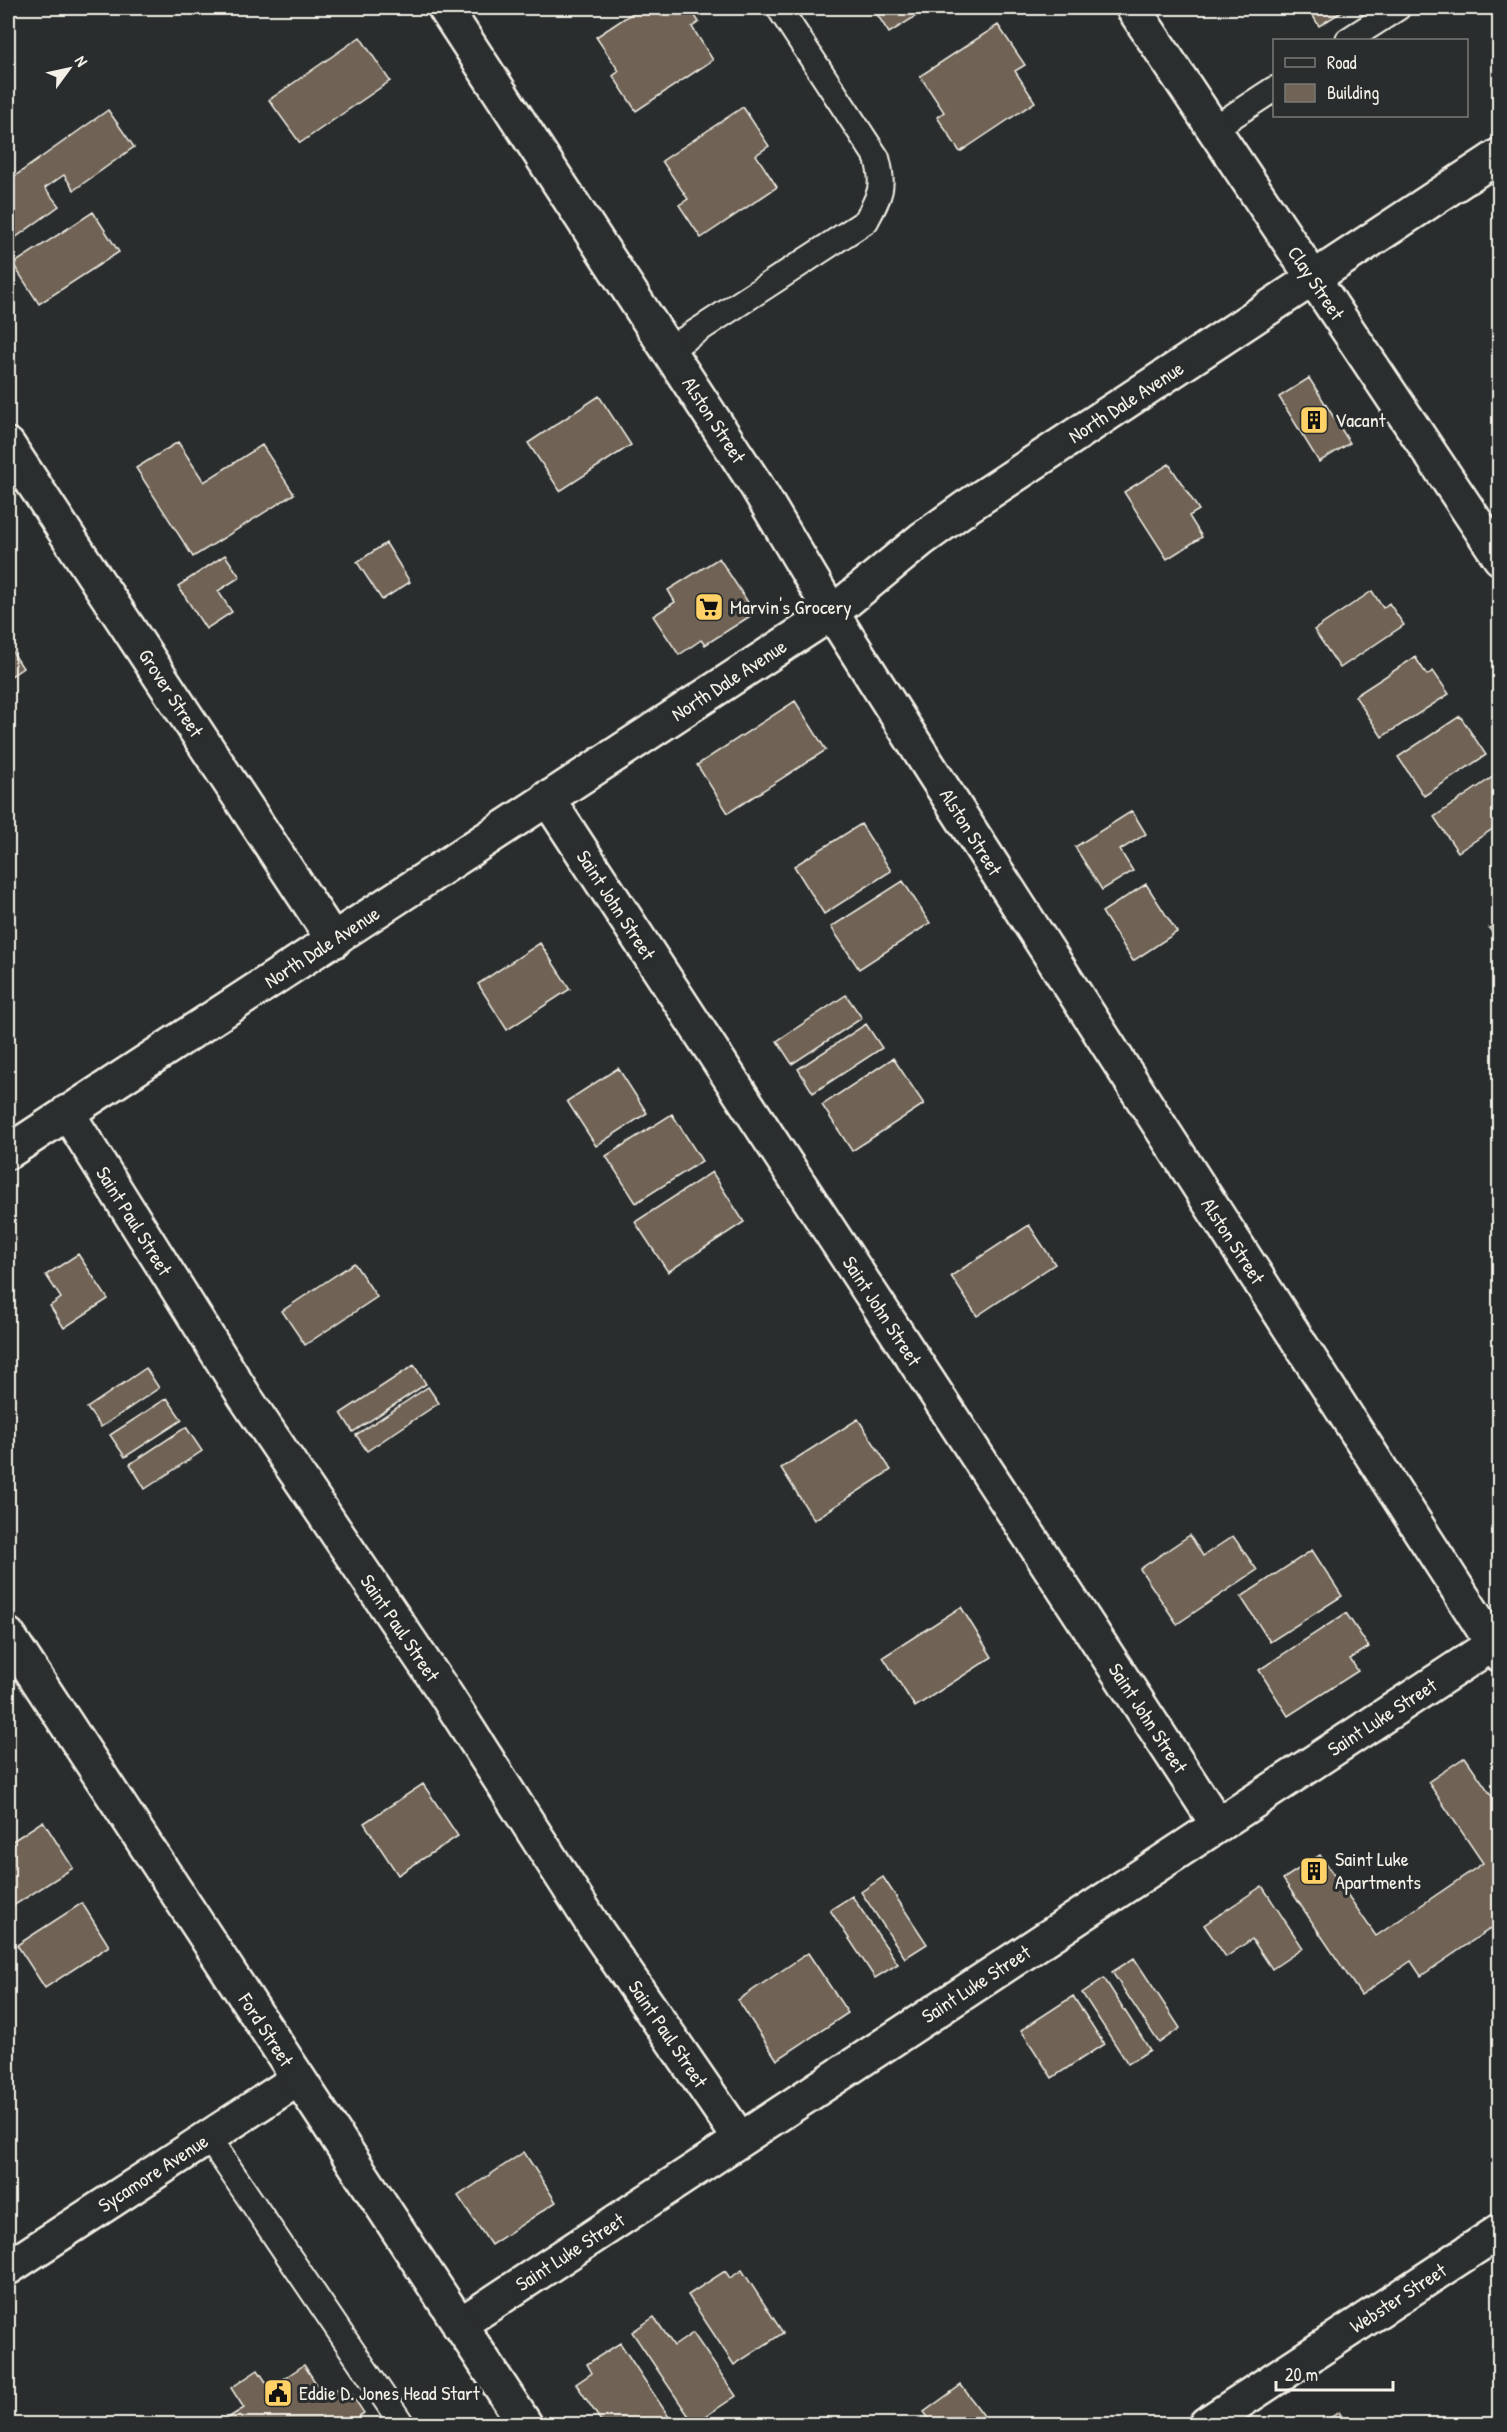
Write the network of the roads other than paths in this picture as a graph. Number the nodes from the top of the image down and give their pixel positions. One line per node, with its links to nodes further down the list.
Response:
1 (445, 8): 10 (street, Alston Street)
2 (779, 8): 10 (lane)
3 (1133, 8): 7 (street, Clay Street)
4 (1398, 8): 5 (lane)
5 (1350, 39)
6 (1273, 90): 7 (lane)
7 (1213, 129): 9 (street, Clay Street)
8 (1500, 155): 9 (street, North Dale Avenue)
9 (1312, 278): 12 (street, Clay Street); 13 (street, North Dale Avenue)
10 (668, 350): 13 (street, Alston Street)
11 (8, 445): 15 (street, Grover Street)
12 (1500, 558)
13 (832, 613): 14 (street, North Dale Avenue); 19 (street, Alston Street)
14 (547, 798): 15 (street, North Dale Avenue); 20 (street, Saint John Street)
15 (334, 941): 16 (street, North Dale Avenue)
16 (67, 1112): 17 (street, North Dale Avenue); 23 (street, Saint Paul Street)
17 (8, 1152)
18 (8, 1635): 21 (street, Ford Street)
19 (1496, 1650): 20 (street, Saint Luke Street)
20 (1218, 1825): 23 (street, Saint Luke Street)
21 (298, 2079): 22 (street, Sycamore Avenue); 26 (street, Ford Street)
22 (208, 2137): 25 (street, Sycamore Avenue); 27 (lane)
23 (740, 2139): 26 (street, Saint Luke Street)
24 (1500, 2231): 29 (street, Webster Street)
25 (8, 2268)
26 (459, 2325): 28 (street, Ford Street)
27 (402, 2424)
28 (525, 2424)
29 (1206, 2424)

